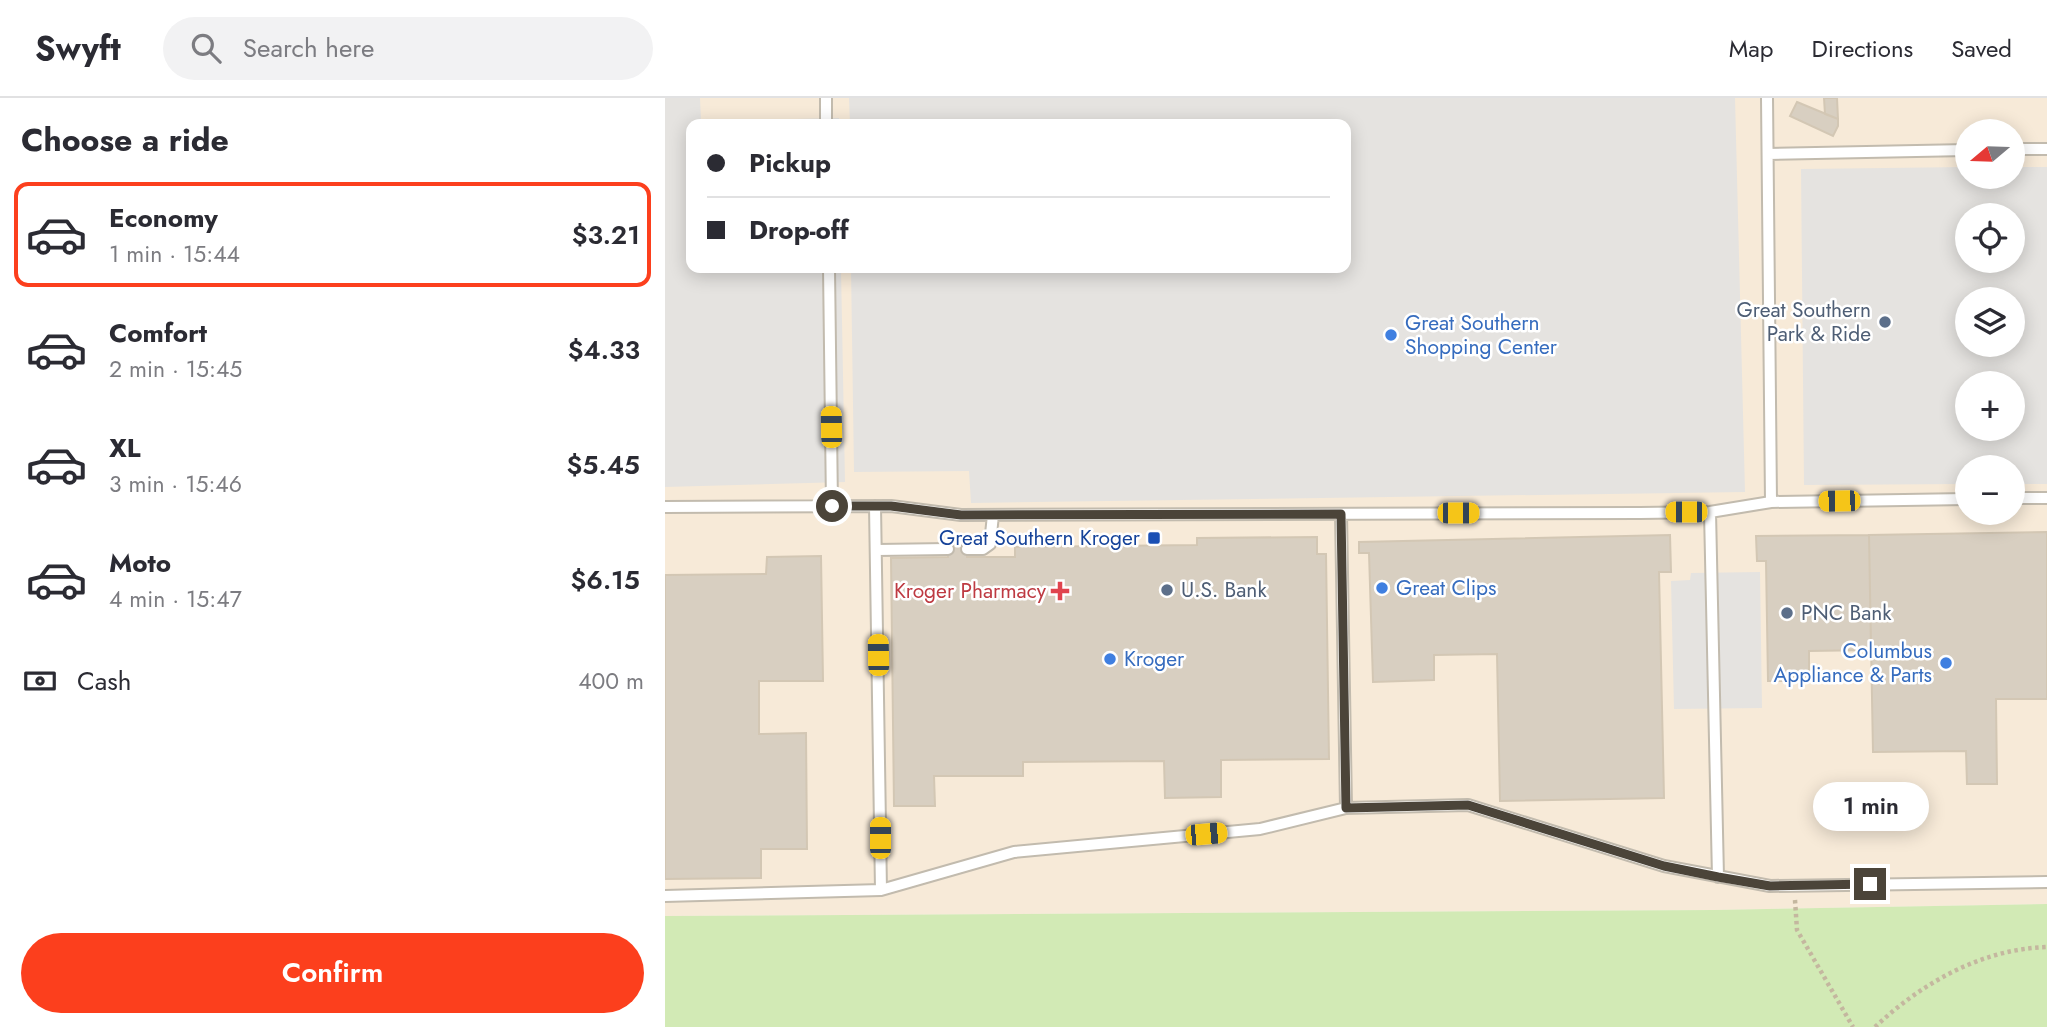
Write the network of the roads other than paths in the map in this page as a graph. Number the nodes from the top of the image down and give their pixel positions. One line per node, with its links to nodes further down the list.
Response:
1 (826, 98): 3 (lane)
2 (1767, 98): 7 (lane)
3 (826, 119)
4 (2025, 149): 5 (lane)
5 (2047, 149)
6 (1955, 150): 7 (lane)
7 (1768, 154): 12 (lane)
8 (828, 273): 13 (lane)
9 (2025, 498): 10 (lane)
10 (2047, 498)
11 (1955, 499): 12 (lane)
12 (1771, 502): 16 (lane)
13 (832, 506): 14 (lane); 15 (lane)
14 (875, 506): 18 (lane); 20 (lane)
15 (665, 507)
16 (1710, 512): 17 (lane); 23 (lane)
17 (1341, 514): 18 (lane); 22 (lane)
18 (993, 515): 19 (lane)
19 (967, 549)
20 (877, 550): 21 (lane); 25 (lane)
21 (948, 550)
22 (1346, 808): 23 (lane); 25 (lane)
23 (1718, 877): 24 (lane)
24 (2047, 882)
25 (881, 890): 26 (lane)
26 (665, 896)

